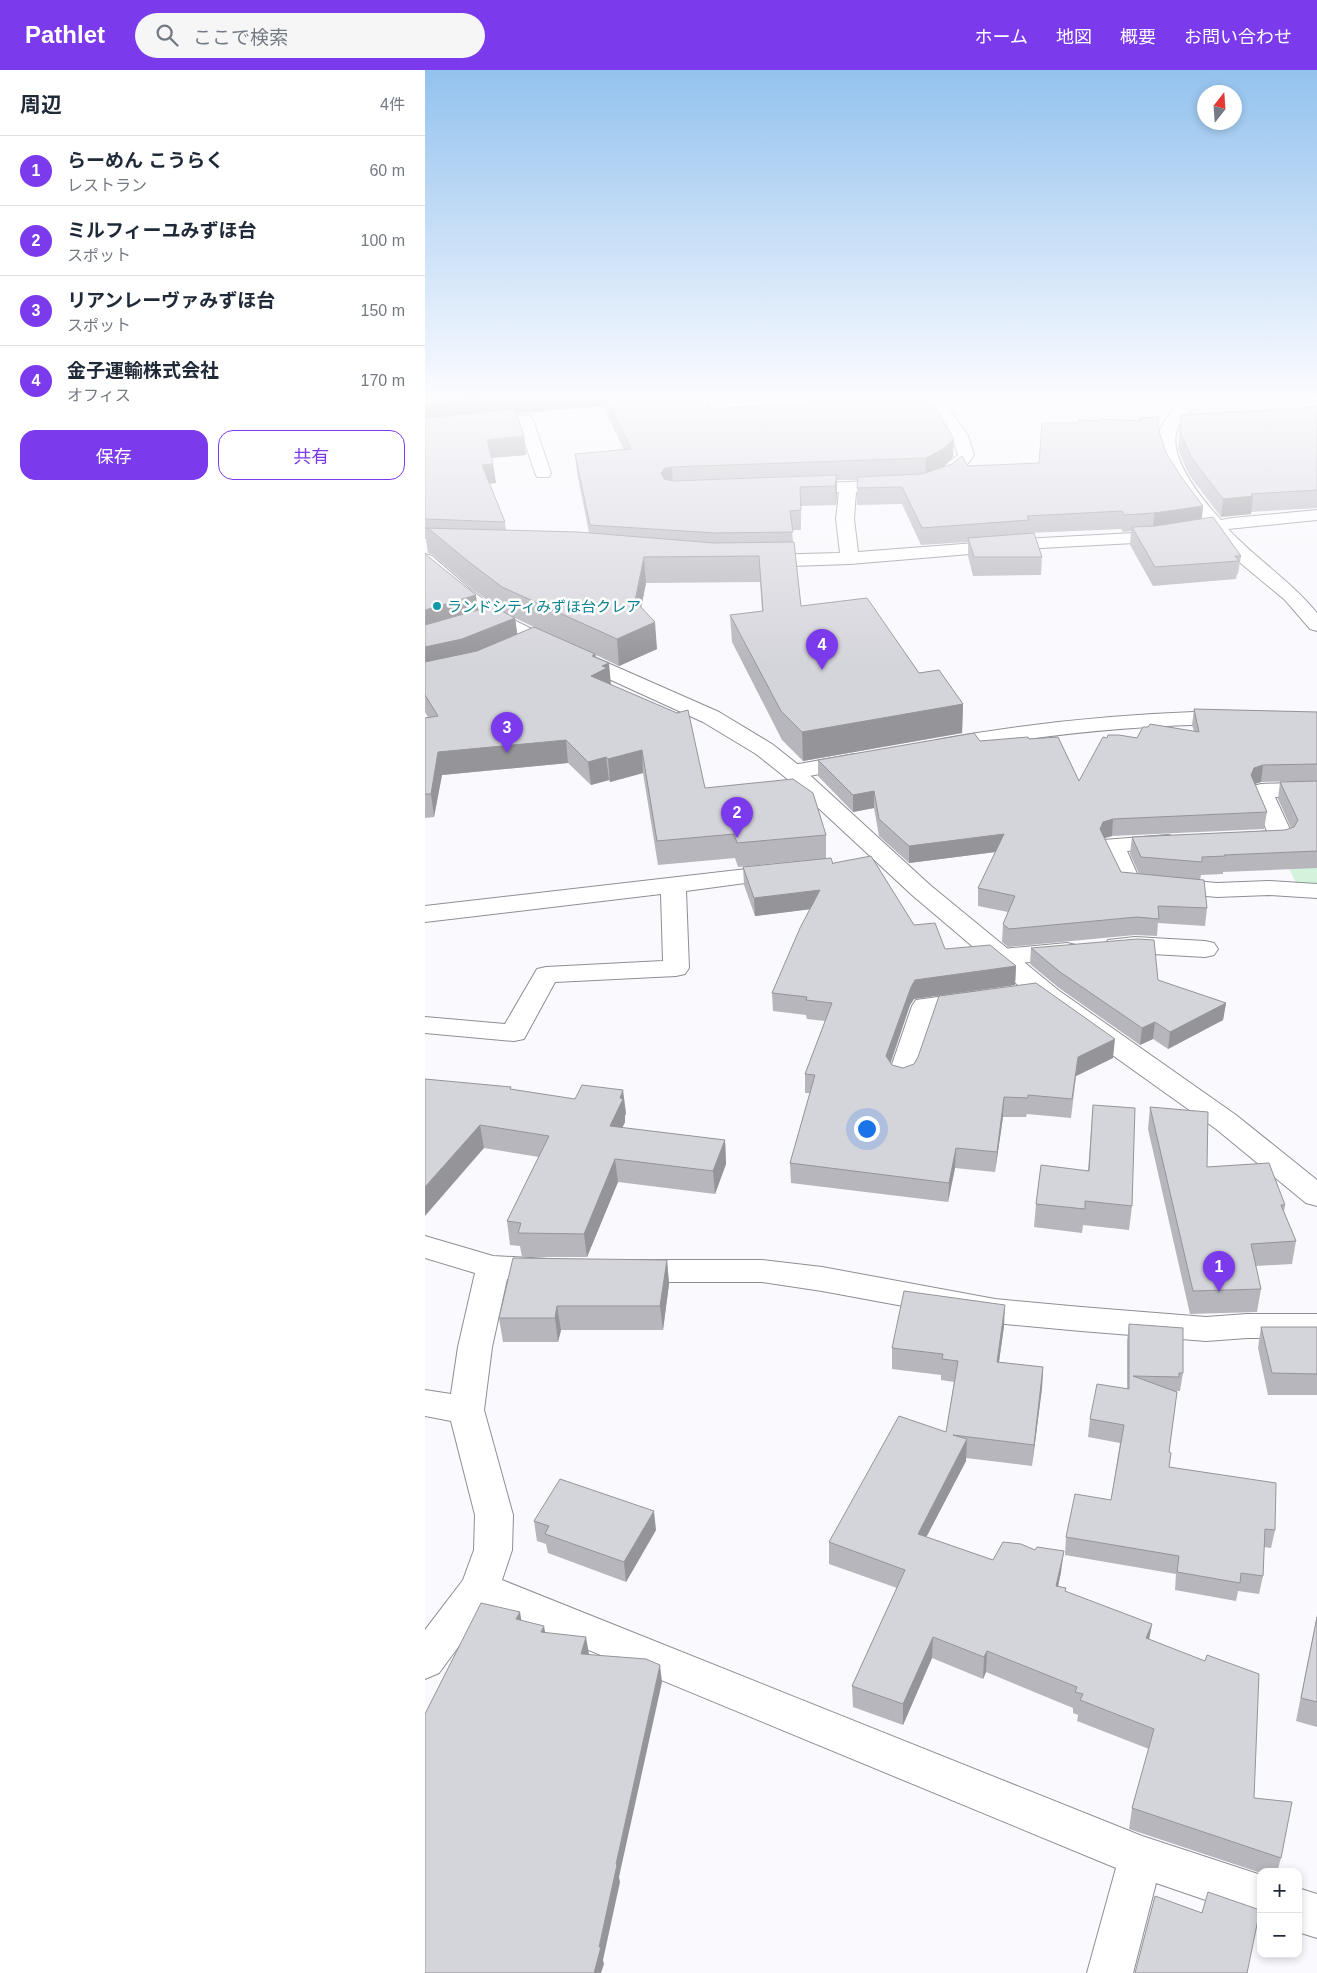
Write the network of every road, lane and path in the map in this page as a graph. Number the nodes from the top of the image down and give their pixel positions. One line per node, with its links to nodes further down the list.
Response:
1 (848, 488): 2 (street); 4 (street); 8 (street)
2 (851, 488)
3 (1187, 488): 6 (street)
4 (782, 490)
5 (1317, 515): 6 (street)
6 (1217, 527): 8 (street); 11 (street)
7 (428, 551): 10 (street)
8 (850, 558): 9 (street)
9 (743, 561)
10 (497, 619): 12 (street); 13 (street)
11 (1317, 625)
12 (470, 627)
13 (537, 639): 14 (street); 18 (street)
14 (513, 650)
15 (1249, 718): 16 (street)
16 (926, 749)
17 (870, 759): 18 (street)
18 (793, 772): 22 (street)
19 (1317, 789): 20 (street)
20 (1235, 840)
21 (1188, 842): 26 (street)
22 (890, 862): 23 (street); 29 (street)
23 (861, 865)
24 (801, 870): 25 (street)
25 (673, 884): 27 (street); 31 (street)
26 (1317, 891)
27 (425, 914)
28 (1205, 949): 29 (street)
29 (1001, 957): 30 (street)
30 (1042, 991): 32 (street); 33 (street)
31 (425, 1025)
32 (902, 1076)
33 (1317, 1196)
34 (425, 1247): 35 (street)
35 (493, 1266): 36 (street); 38 (street)
36 (1317, 1326)
37 (425, 1403): 38 (street)
38 (466, 1410): 39 (street)
39 (479, 1588): 40 (street); 41 (street)
40 (425, 1662)
41 (1141, 1858): 42 (street); 45 (street)
42 (1257, 1896)
43 (1302, 1911): 44 (street)
44 (1317, 1916)
45 (1110, 1973)

